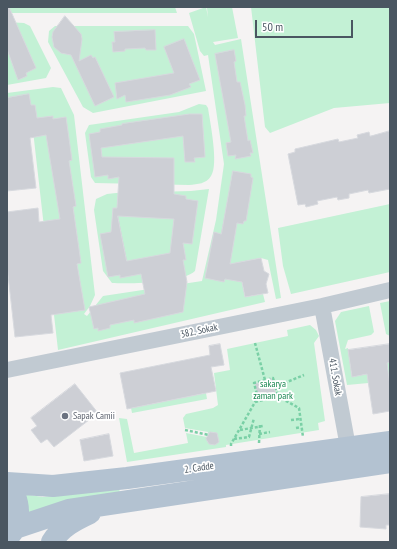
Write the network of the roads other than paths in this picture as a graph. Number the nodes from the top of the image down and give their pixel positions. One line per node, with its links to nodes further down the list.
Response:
1 (390, 290): 2 (street, 382. Sokak)
2 (322, 306): 3 (street, 382. Sokak); 5 (street, 411. Sokak)
3 (7, 370)
4 (390, 442): 5 (main road, 2. Cadde)
5 (348, 447): 8 (main road, 2. Cadde)
6 (390, 462): 10 (main road)
7 (7, 469): 8 (main road)
8 (127, 478): 9 (main road, 2. Cadde)
9 (7, 484): 11 (main road)
10 (107, 505): 11 (main road); 12 (main road)
11 (11, 533)
12 (52, 542)

